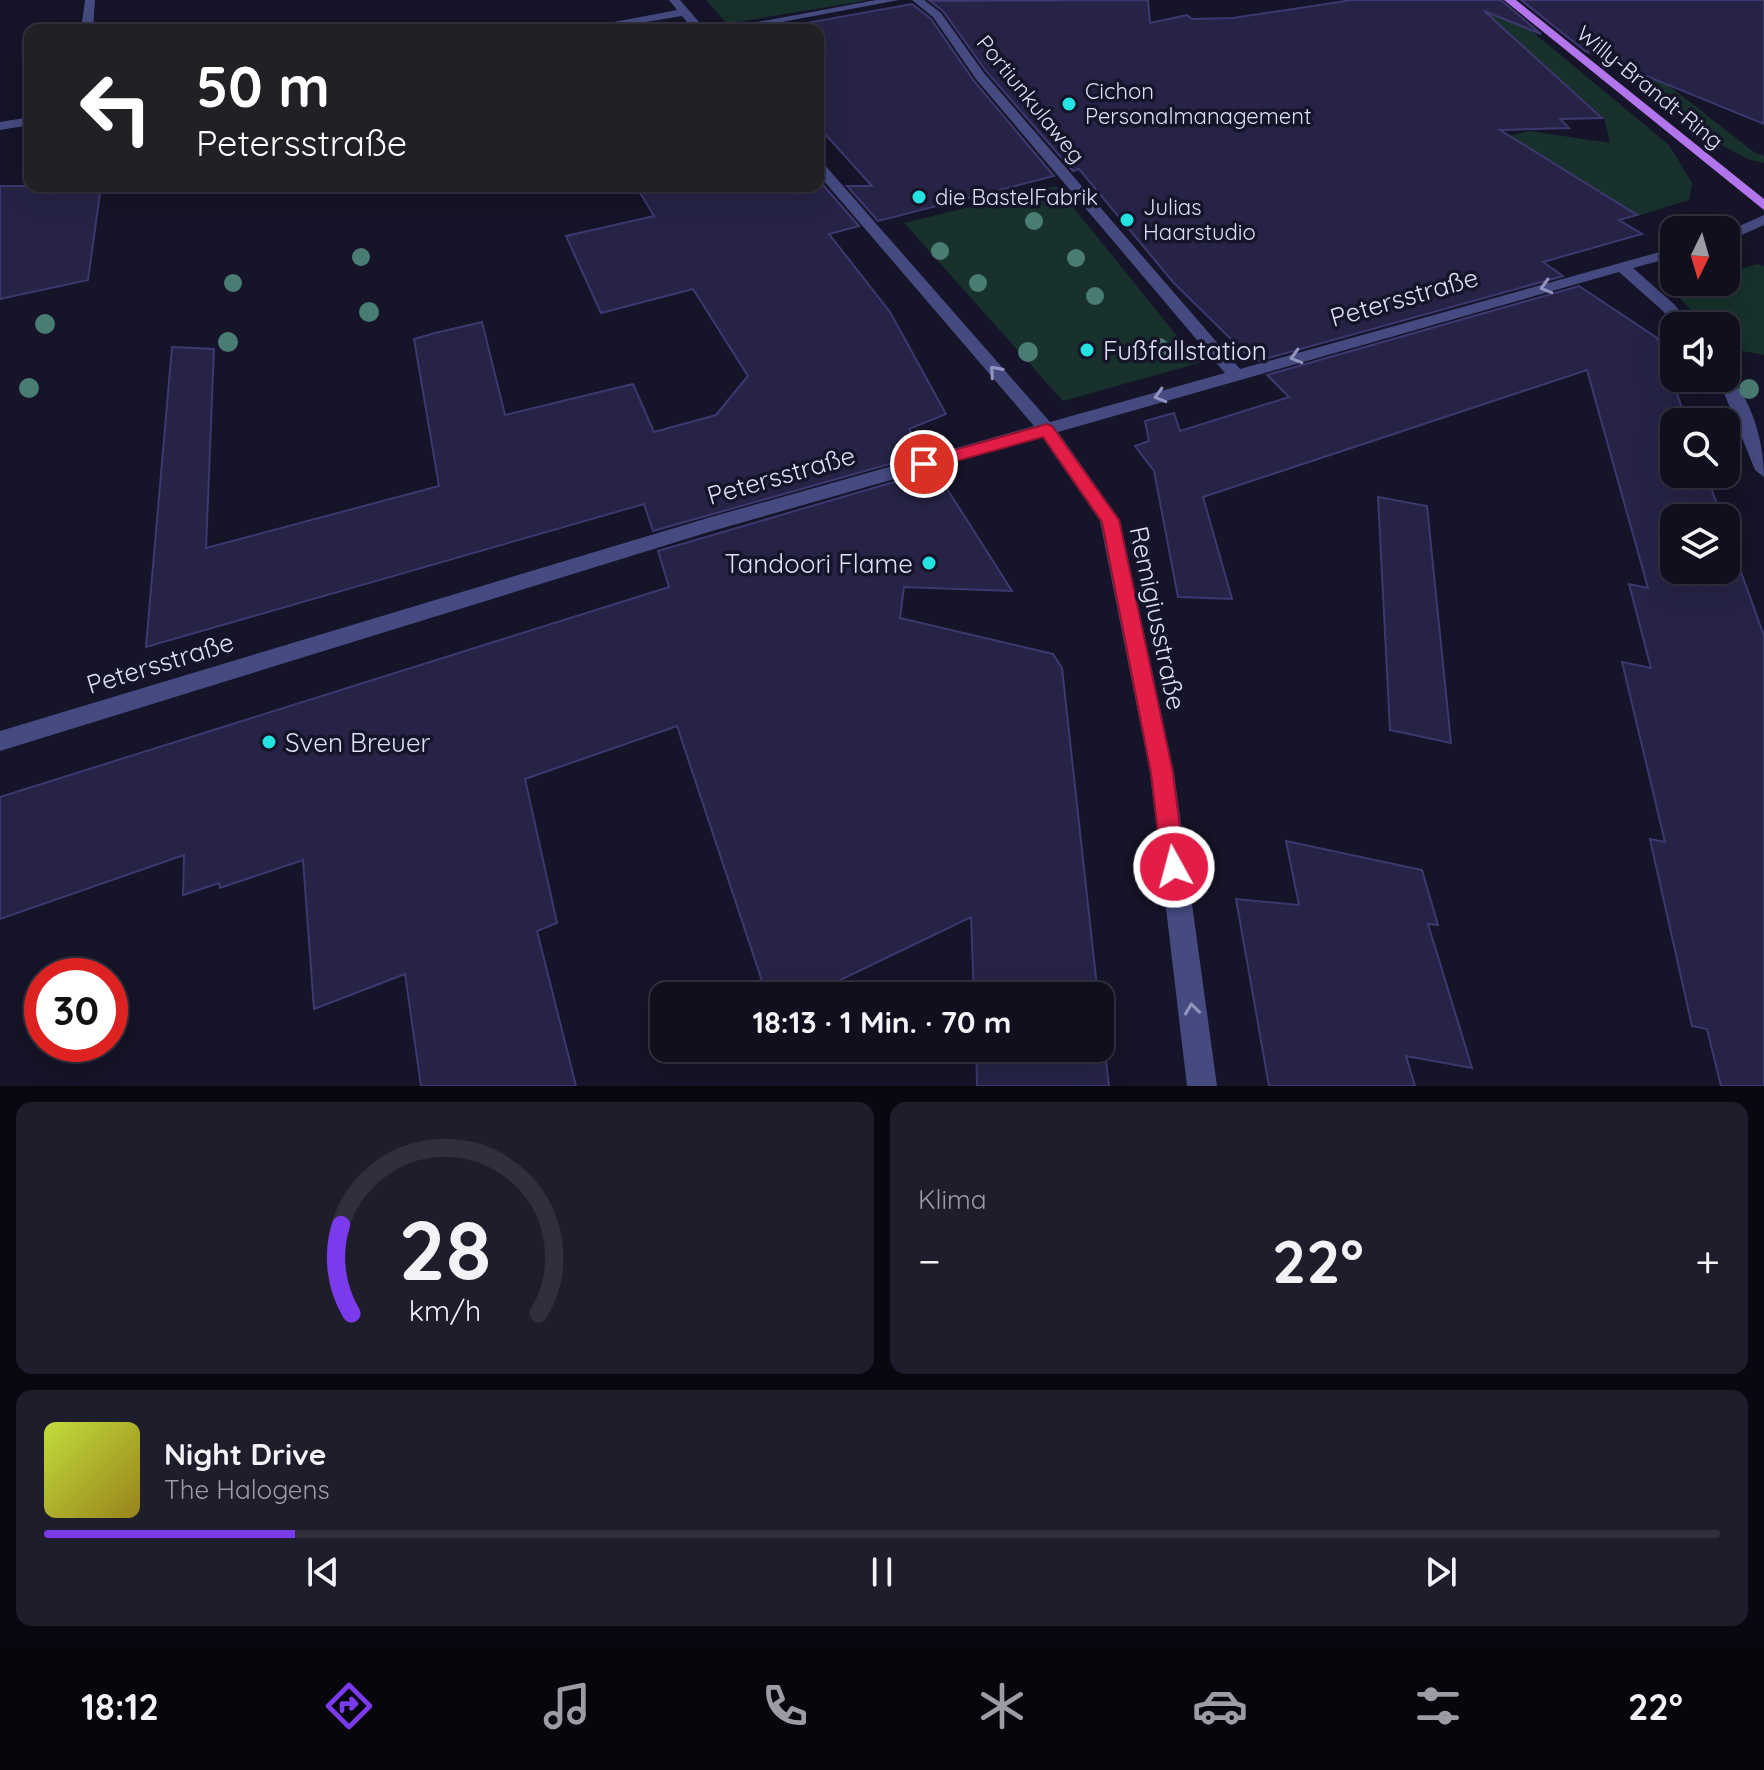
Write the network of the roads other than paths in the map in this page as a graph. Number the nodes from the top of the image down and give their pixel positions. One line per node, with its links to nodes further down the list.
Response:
1 (90, 0): 7 (street)
2 (674, 0): 6 (street)
3 (894, 0): 10 (street)
4 (917, 0): 20 (street, Portiunkulaweg)
5 (1509, 0): 14 (main road, Willy-Brandt-Ring)
6 (685, 12): 8 (street); 9 (street)
7 (88, 24)
8 (614, 24)
9 (695, 24)
10 (756, 24)
11 (24, 122): 12 (street)
12 (0, 126)
13 (824, 173): 22 (street, Remigiusstraße, one-way to 13)
14 (1764, 206)
15 (1764, 219): 16 (street)
16 (1740, 231)
17 (1660, 256): 18 (street, Petersstraße)
18 (1621, 266): 19 (street); 20 (street, Petersstraße, one-way to 20)
19 (1672, 312)
20 (1235, 374): 22 (street, Petersstraße, one-way to 22)
21 (1732, 392): 23 (street)
22 (1047, 430): 24 (street, Petersstraße); 25 (street, Remigiusstraße, one-way to 22)
23 (1764, 470)
24 (0, 741)
25 (1202, 1086)

